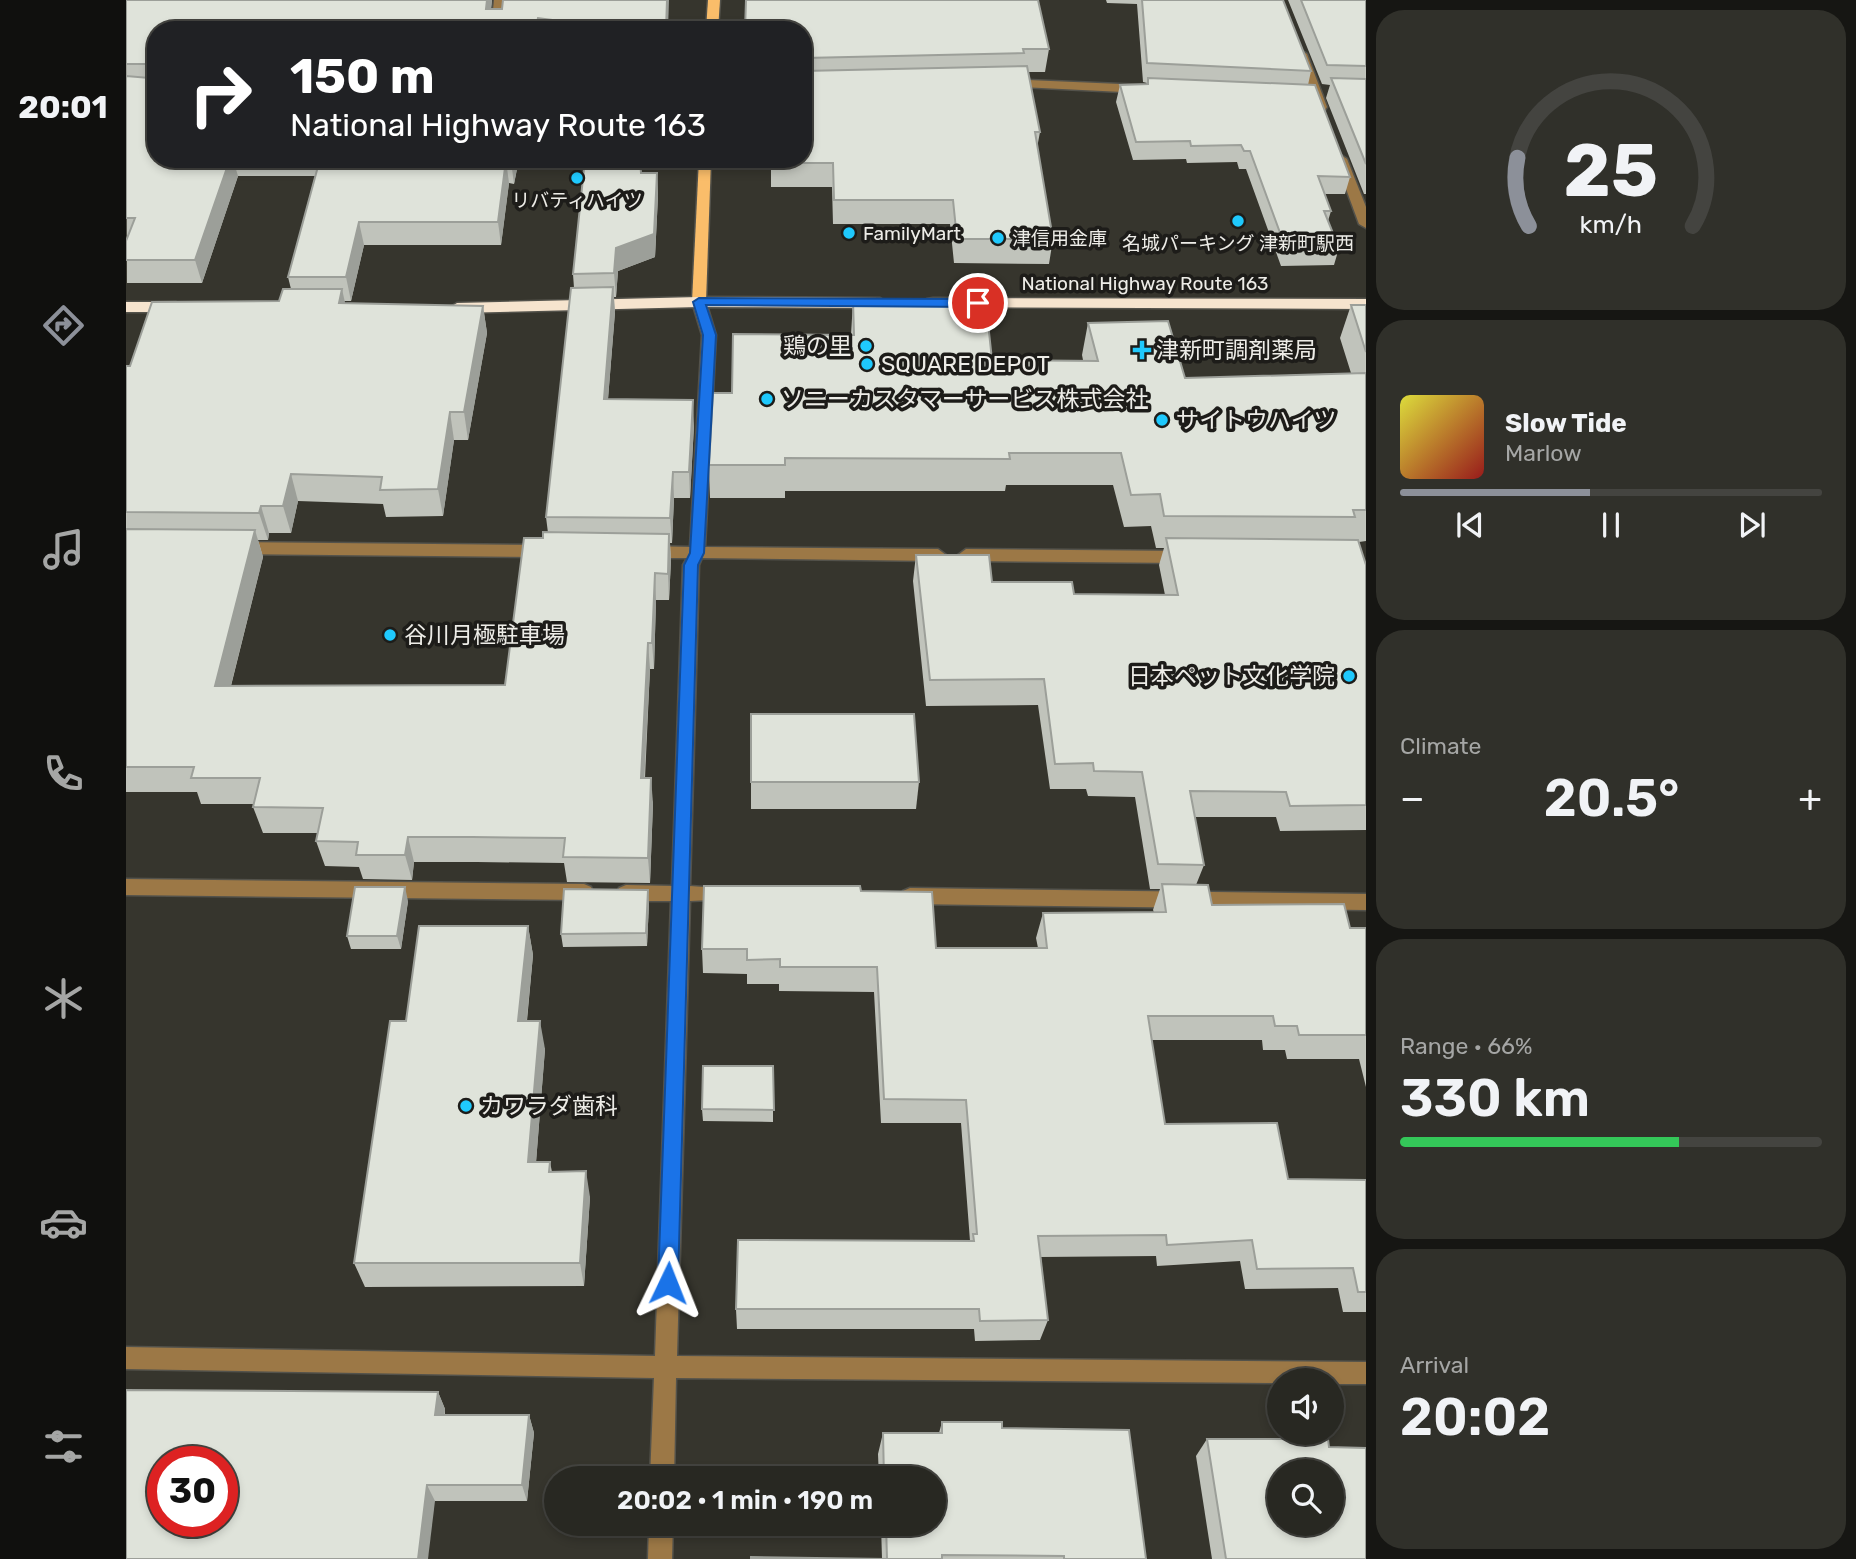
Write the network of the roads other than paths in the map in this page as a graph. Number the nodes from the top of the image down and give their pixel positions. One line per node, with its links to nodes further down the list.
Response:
1 (500, 0): 3 (street)
2 (714, 0): 4 (main road)
3 (498, 21)
4 (713, 21)
5 (1298, 46): 8 (street)
6 (997, 82): 7 (street)
7 (1150, 89)
8 (1327, 122)
9 (1337, 148): 11 (street)
10 (705, 168): 12 (main road)
11 (1366, 225)
12 (699, 302): 13 (highway); 18 (highway); 22 (street)
13 (894, 303)
14 (921, 303): 15 (highway, National Highway Route 163)
15 (1366, 304)
16 (126, 307): 17 (highway)
17 (195, 307)
18 (443, 309)
19 (224, 548): 20 (street)
20 (557, 552)
21 (627, 552): 22 (street)
22 (697, 553): 23 (street); 25 (street)
23 (1200, 557)
24 (126, 887): 25 (street)
25 (680, 893): 26 (street); 30 (street)
26 (748, 894)
27 (886, 896): 28 (street)
28 (1366, 902)
29 (126, 1358): 30 (street)
30 (666, 1367): 31 (street); 32 (street)
31 (1366, 1373)
32 (662, 1466)
33 (661, 1536): 34 (street)
34 (660, 1559)

